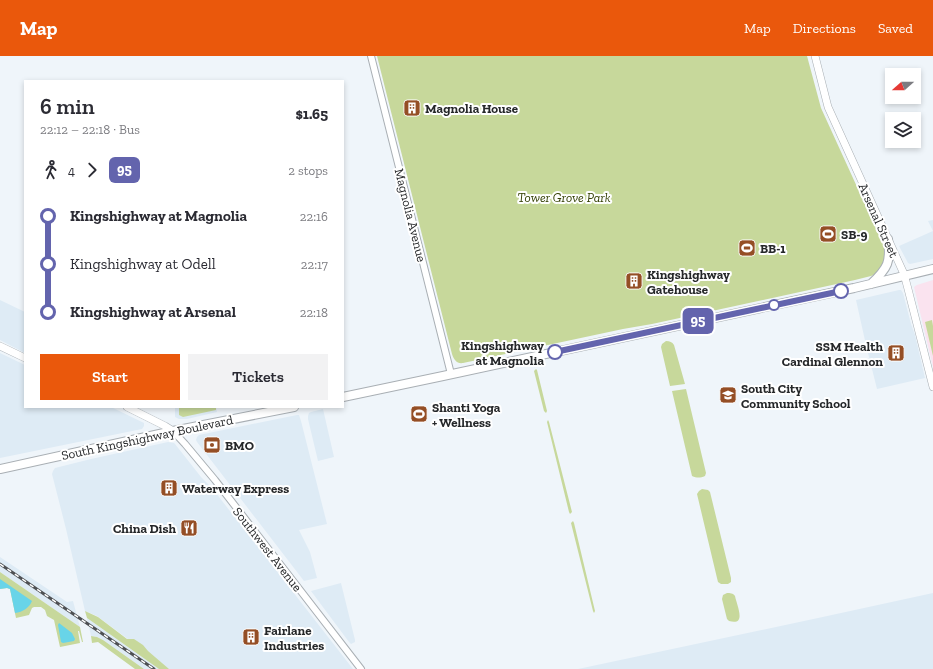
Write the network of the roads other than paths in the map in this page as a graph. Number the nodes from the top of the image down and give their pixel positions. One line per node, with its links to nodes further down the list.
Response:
1 (371, 56): 9 (street, Magnolia Avenue)
2 (815, 56): 3 (main road, Arsenal Street)
3 (888, 239): 5 (main road, Arsenal Street); 6 (main road)
4 (933, 269): 5 (main road)
5 (904, 276): 6 (main road); 10 (main road, Arsenal Street)
6 (870, 285): 9 (main road)
7 (0, 346): 8 (main road)
8 (24, 358)
9 (451, 374): 11 (main road)
10 (933, 387)
11 (344, 396)
12 (128, 408): 14 (main road)
13 (289, 408): 14 (main road, South Kingshighway Boulevard)
14 (173, 431): 15 (main road, South Kingshighway Boulevard); 16 (street, Southwest Avenue)
15 (0, 469)
16 (361, 669)

